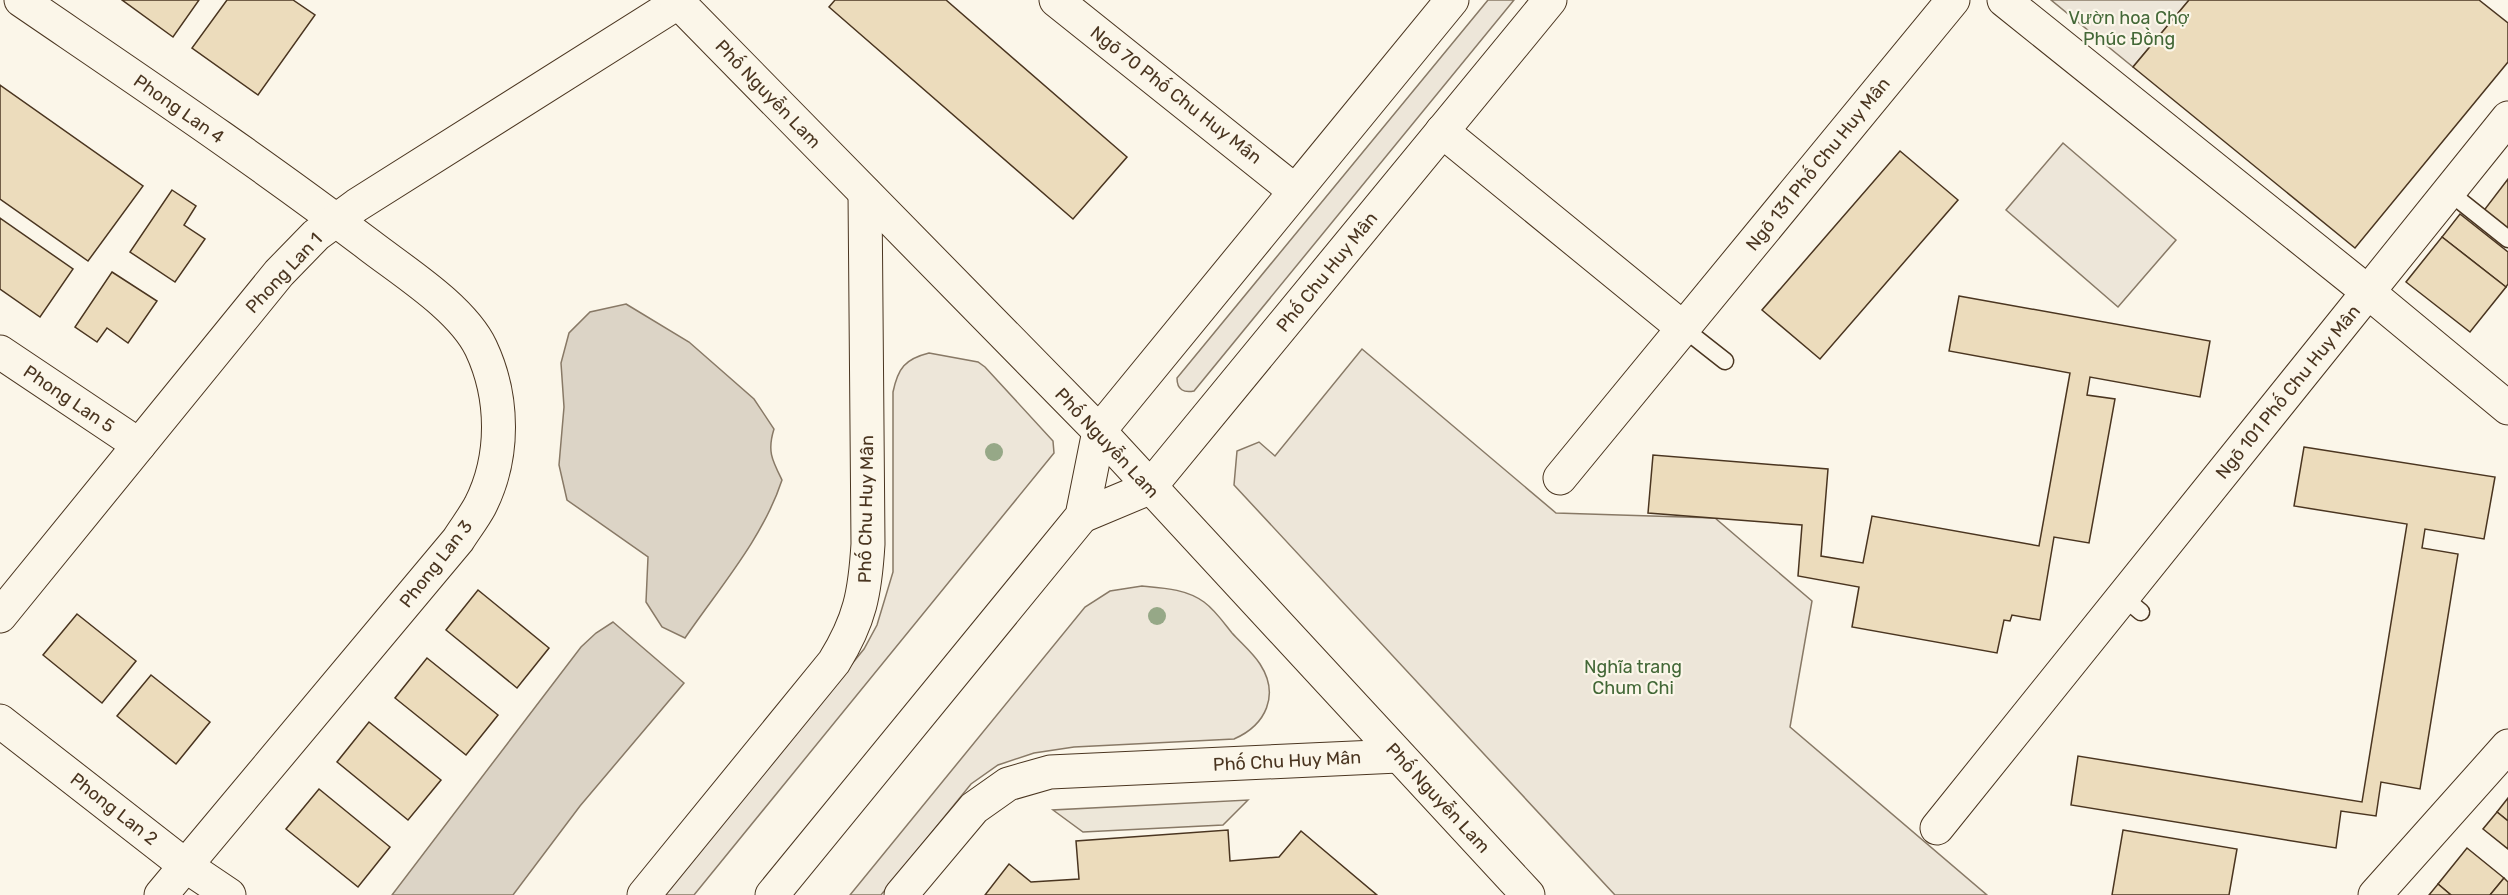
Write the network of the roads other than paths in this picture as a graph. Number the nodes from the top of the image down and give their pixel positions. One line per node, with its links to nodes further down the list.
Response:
1 (21, 0): 13 (street, Phong Lan 4)
2 (1056, 0): 10 (street, Ngõ 70 Phố Chu Huy Mân)
3 (1452, 0): 10 (street, Phố Chu Huy Mân)
4 (1550, 0): 9 (street, Phố Chu Huy Mân)
5 (1953, 0): 16 (street, Ngõ 131 Phố Chu Huy Mân)
6 (2004, 0): 15 (street, Ngõ 101 Phố Chu Huy Mân)
7 (679, 1): 12 (street, Phố Nguyễn Lam); 13 (street, Phong Lan 1)
8 (2508, 118): 11 (street)
9 (1442, 131): 16 (street); 23 (street, Phố Chu Huy Mân)
10 (1295, 190): 20 (street, Phố Chu Huy Mân)
11 (2449, 192): 14 (lane); 15 (street)
12 (865, 193): 20 (street, Phố Nguyễn Lam); 33 (street, Phố Chu Huy Mân)
13 (336, 220): 21 (street, Phong Lan 1); 30 (street, Phong Lan 3)
14 (2508, 239)
15 (2368, 292): 19 (street); 29 (street, Ngõ 101 Phố Chu Huy Mân)
16 (1683, 328): 18 (lane); 22 (street, Ngõ 131 Phố Chu Huy Mân)
17 (0, 352): 21 (street, Phong Lan 5)
18 (1725, 361)
19 (2508, 408)
20 (1099, 431): 23 (street, Phố Nguyễn Lam); 24 (street, Phố Chu Huy Mân)
21 (139, 445): 25 (street, Phong Lan 1)
22 (1560, 478)
23 (1149, 488): 24 (street, Phố Chu Huy Mân); 28 (street, Phố Nguyễn Lam)
24 (1082, 516): 34 (street, Phố Chu Huy Mân)
25 (0, 616)
26 (0, 722): 30 (street, Phong Lan 2)
27 (2508, 746): 37 (street)
28 (1398, 756): 35 (street, Phố Chu Huy Mân); 36 (street, Phố Nguyễn Lam)
29 (1937, 828)
30 (186, 866): 31 (street, Phong Lan 3); 32 (street, Phong Lan 2)
31 (161, 895)
32 (229, 895)
33 (644, 895)
34 (772, 895)
35 (901, 895)
36 (1528, 895)
37 (2375, 895)

